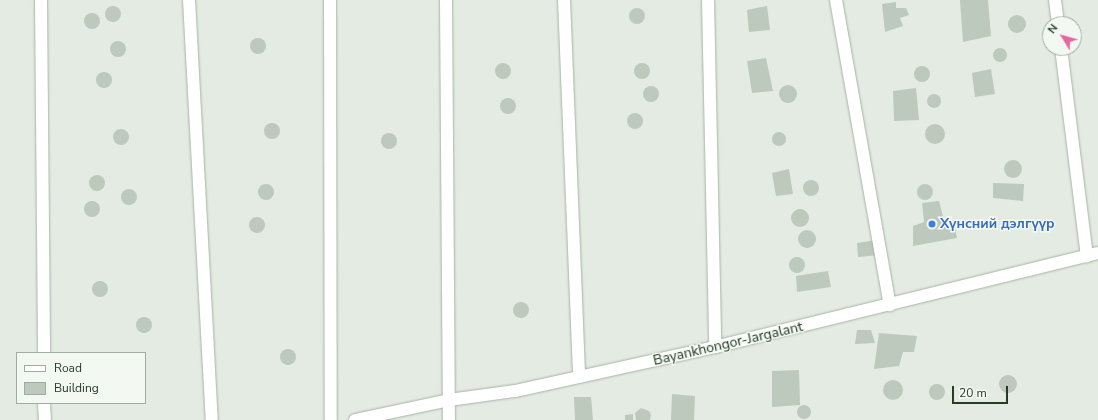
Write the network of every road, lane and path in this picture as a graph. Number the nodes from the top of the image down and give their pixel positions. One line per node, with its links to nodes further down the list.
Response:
1 (41, 0): 14 (street)
2 (188, 0): 19 (street)
3 (330, 0): 20 (street)
4 (446, 0): 16 (street)
5 (564, 0): 15 (street)
6 (708, 0): 13 (street)
7 (836, 0): 12 (street)
8 (1055, 0): 9 (street)
9 (1057, 16)
10 (1062, 56): 11 (street)
11 (1092, 255): 12 (street, Bayankhongor-Jargalant)
12 (890, 305): 13 (street, Bayankhongor-Jargalant)
13 (715, 347): 15 (street, Bayankhongor-Jargalant)
14 (44, 352)
15 (579, 378): 16 (street, Bayankhongor-Jargalant)
16 (449, 400): 21 (street, Bayankhongor-Jargalant); 22 (street)
17 (44, 404): 18 (street)
18 (45, 420)
19 (212, 420)
20 (331, 420)
21 (355, 420)
22 (449, 420)

